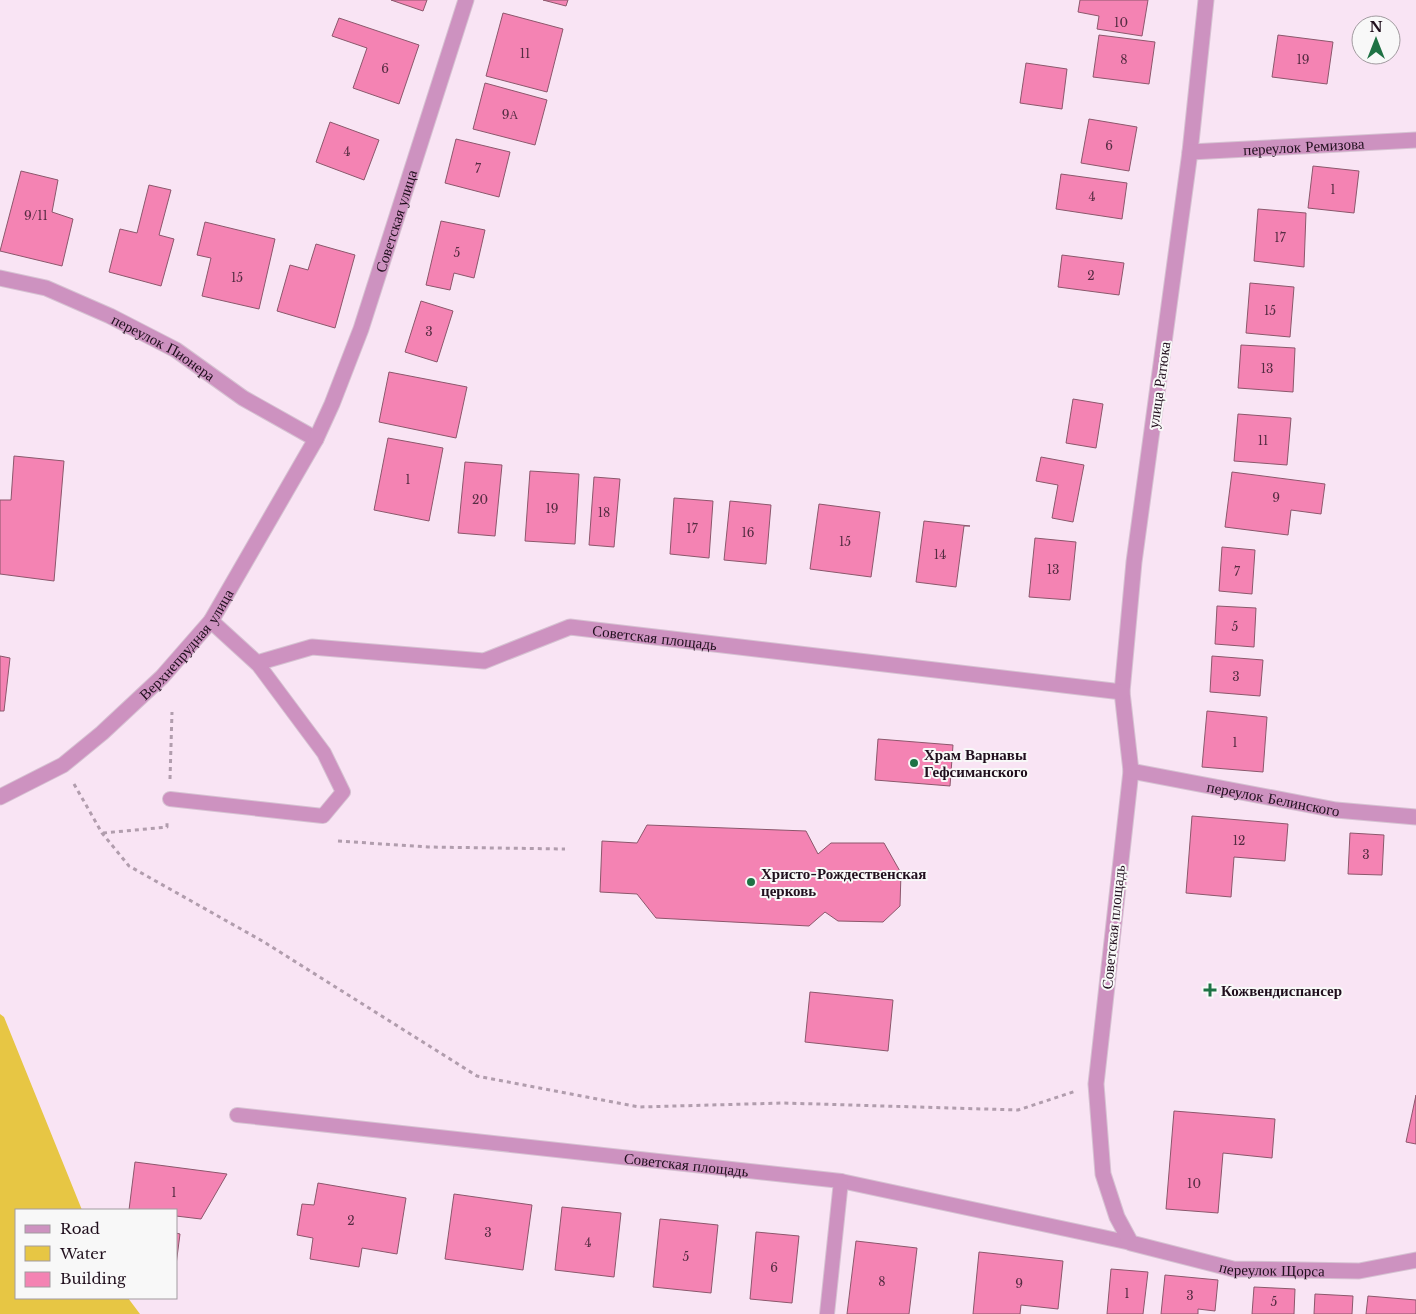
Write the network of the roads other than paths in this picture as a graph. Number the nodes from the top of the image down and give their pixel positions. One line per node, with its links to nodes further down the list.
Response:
1 (466, 0): 6 (street, Советская улица)
2 (1206, 0): 4 (street, улица Ратюка)
3 (1416, 140): 4 (street, переулок Ремизова)
4 (1190, 152): 9 (street, улица Ратюка)
5 (0, 278): 6 (street, переулок Пионера)
6 (316, 439): 7 (street, Верхнепрудная улица)
7 (211, 621): 8 (street); 11 (street, Верхнепрудная улица)
8 (257, 663): 9 (street, Советская площадь); 12 (lane)
9 (1122, 692): 10 (street, улица Ратюка)
10 (1131, 771): 13 (street, переулок Белинского); 16 (street, Советская площадь)
11 (0, 797)
12 (170, 799)
13 (1416, 817)
14 (237, 1115): 15 (lane, Советская площадь)
15 (841, 1181): 16 (lane, Советская площадь); 18 (lane)
16 (1131, 1243): 17 (street, переулок Щорса)
17 (1416, 1260)
18 (827, 1314)

